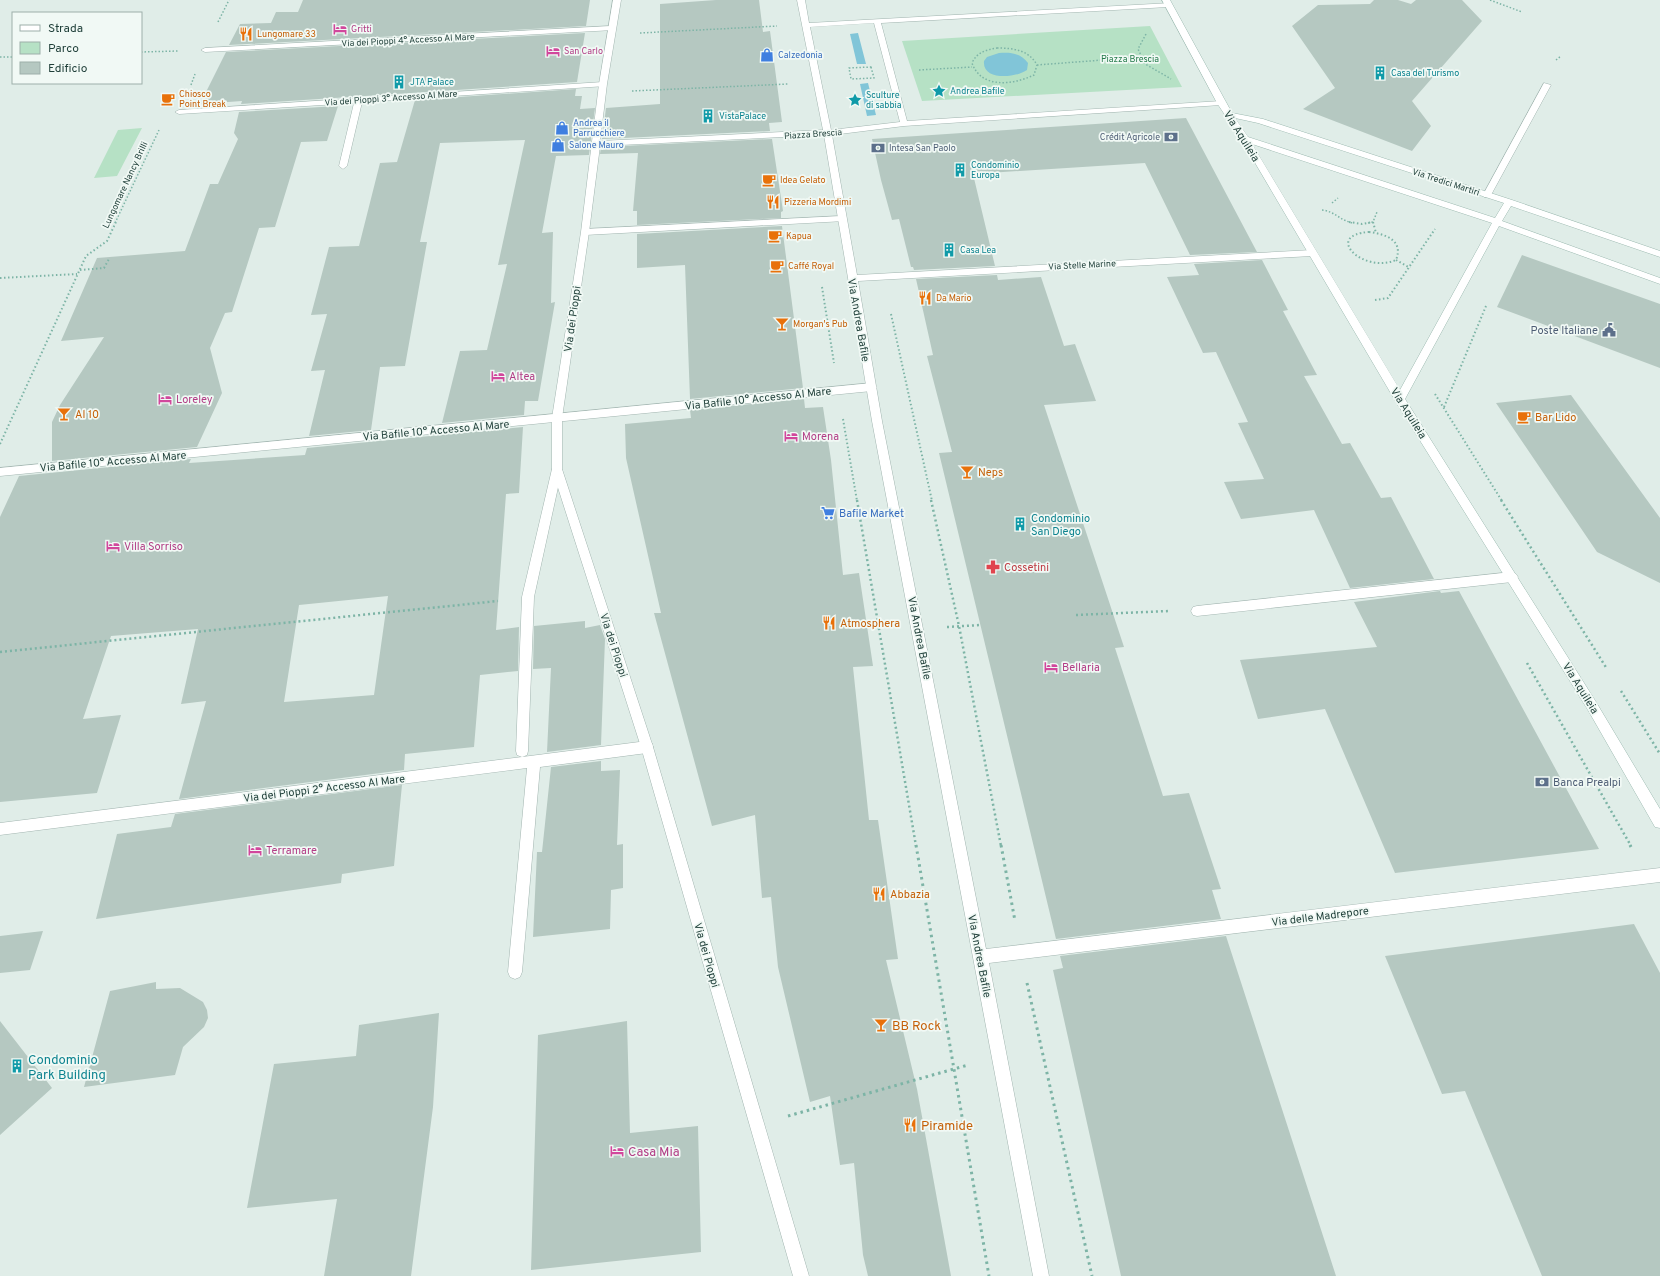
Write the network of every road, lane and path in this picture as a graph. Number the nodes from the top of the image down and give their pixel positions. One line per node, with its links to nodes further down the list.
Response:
1 (229, 0): 12 (path)
2 (617, 0): 11 (street, Via dei Pioppi)
3 (801, 0): 8 (street, Via Andrea Bafile)
4 (1490, 0): 6 (path)
5 (1167, 3): 7 (street); 25 (street, Via Aquileia)
6 (1522, 12)
7 (877, 22): 8 (street); 19 (street)
8 (805, 25): 29 (street, Via Andrea Bafile)
9 (778, 26): 11 (path)
10 (1148, 30): 16 (path)
11 (611, 31): 12 (street, Via dei Pioppi 4° Accesso Al Mare); 23 (street, Via dei Pioppi)
12 (205, 50): 13 (path); 26 (path)
13 (142, 52)
14 (0, 57): 15 (path)
15 (12, 57)
16 (1142, 57): 17 (path); 20 (path)
17 (1037, 65): 18 (path); 18 (path)
18 (972, 67): 19 (path)
19 (891, 71): 28 (street)
20 (1173, 80)
21 (794, 84): 23 (path)
22 (1547, 85): 33 (street)
23 (602, 88): 24 (street, Via dei Pioppi 3° Accesso Al Mare); 31 (street, Via dei Pioppi)
24 (359, 100): 26 (street, Via dei Pioppi 3° Accesso Al Mare); 32 (street)
25 (1221, 103): 27 (street, Via Aquileia); 28 (street, Piazza Brescia)
26 (180, 112): 50 (path, Lungomare Nancy Brilli)
27 (1230, 115): 30 (street, Via Aquileia); 33 (street, Via Tredici Martiri)
28 (904, 124): 29 (street, Piazza Brescia)
29 (828, 133): 31 (street, Piazza Brescia); 39 (street, Via Andrea Bafile)
30 (1244, 139): 41 (street); 45 (street, Via Aquileia)
31 (595, 144): 43 (street, Via dei Pioppi)
32 (343, 166)
33 (1487, 195): 35 (street, Via Tredici Martiri)
34 (1342, 197): 36 (path)
35 (1509, 202): 41 (street); 46 (street, Via Tredici Martiri)
36 (1332, 203)
37 (1316, 210): 40 (path)
38 (1376, 210): 40 (path)
39 (842, 219): 43 (street); 54 (street, Via Andrea Bafile)
40 (1373, 222): 44 (path)
41 (1497, 222): 55 (street); 60 (street)
42 (1435, 226): 49 (path)
43 (585, 232): 61 (street, Via dei Pioppi)
44 (1376, 233): 48 (path); 48 (path)
45 (1312, 253): 52 (street, Via Stelle Marine); 60 (street, Via Aquileia)
46 (1660, 254)
47 (109, 259): 50 (path)
48 (1396, 260): 49 (path)
49 (1410, 268): 56 (path)
50 (80, 270): 51 (path, Lungomare Nancy Brilli)
51 (78, 274): 53 (path); 62 (path, Lungomare Nancy Brilli)
52 (883, 276): 54 (street, Via Stelle Marine); 80 (path)
53 (0, 278)
54 (852, 278): 58 (street, Via Andrea Bafile)
55 (1660, 280)
56 (1372, 299)
57 (1487, 303): 71 (path)
58 (872, 387): 59 (street, Via Bafile 10° Accesso Al Mare); 81 (street, Via Andrea Bafile)
59 (838, 391): 61 (street, Via Bafile 10° Accesso Al Mare); 84 (path)
60 (1400, 398): 65 (street, Via Aquileia)
61 (557, 418): 63 (street, Via dei Pioppi); 64 (street, Via Bafile 10° Accesso Al Mare)
62 (0, 444)
63 (557, 469): 66 (street); 73 (street, Via dei Pioppi)
64 (0, 472)
65 (1512, 577): 67 (street); 77 (street, Via Aquileia)
66 (528, 597): 69 (path); 74 (street)
67 (1197, 611): 68 (path)
68 (1076, 615)
69 (0, 652)
70 (1523, 656): 79 (path)
71 (1610, 674)
72 (1618, 687): 75 (path)
73 (647, 747): 76 (street, Via dei Pioppi 2° Accesso Al Mare); 85 (street, Via dei Pioppi)
74 (522, 751)
75 (1660, 754)
76 (534, 761): 78 (street, Via dei Pioppi 2° Accesso Al Mare); 82 (street)
77 (1660, 822)
78 (0, 829)
79 (1654, 876): 80 (street, Via delle Madrepore)
80 (1021, 953): 81 (street, Via delle Madrepore); 89 (path)
81 (980, 958): 83 (street, Via Andrea Bafile)
82 (515, 972)
83 (999, 1058): 84 (path); 88 (street, Via Andrea Bafile)
84 (955, 1068): 85 (path); 87 (path)
85 (757, 1126): 86 (street, Via dei Pioppi)
86 (801, 1276)
87 (989, 1276)
88 (1041, 1276)
89 (1092, 1276)

